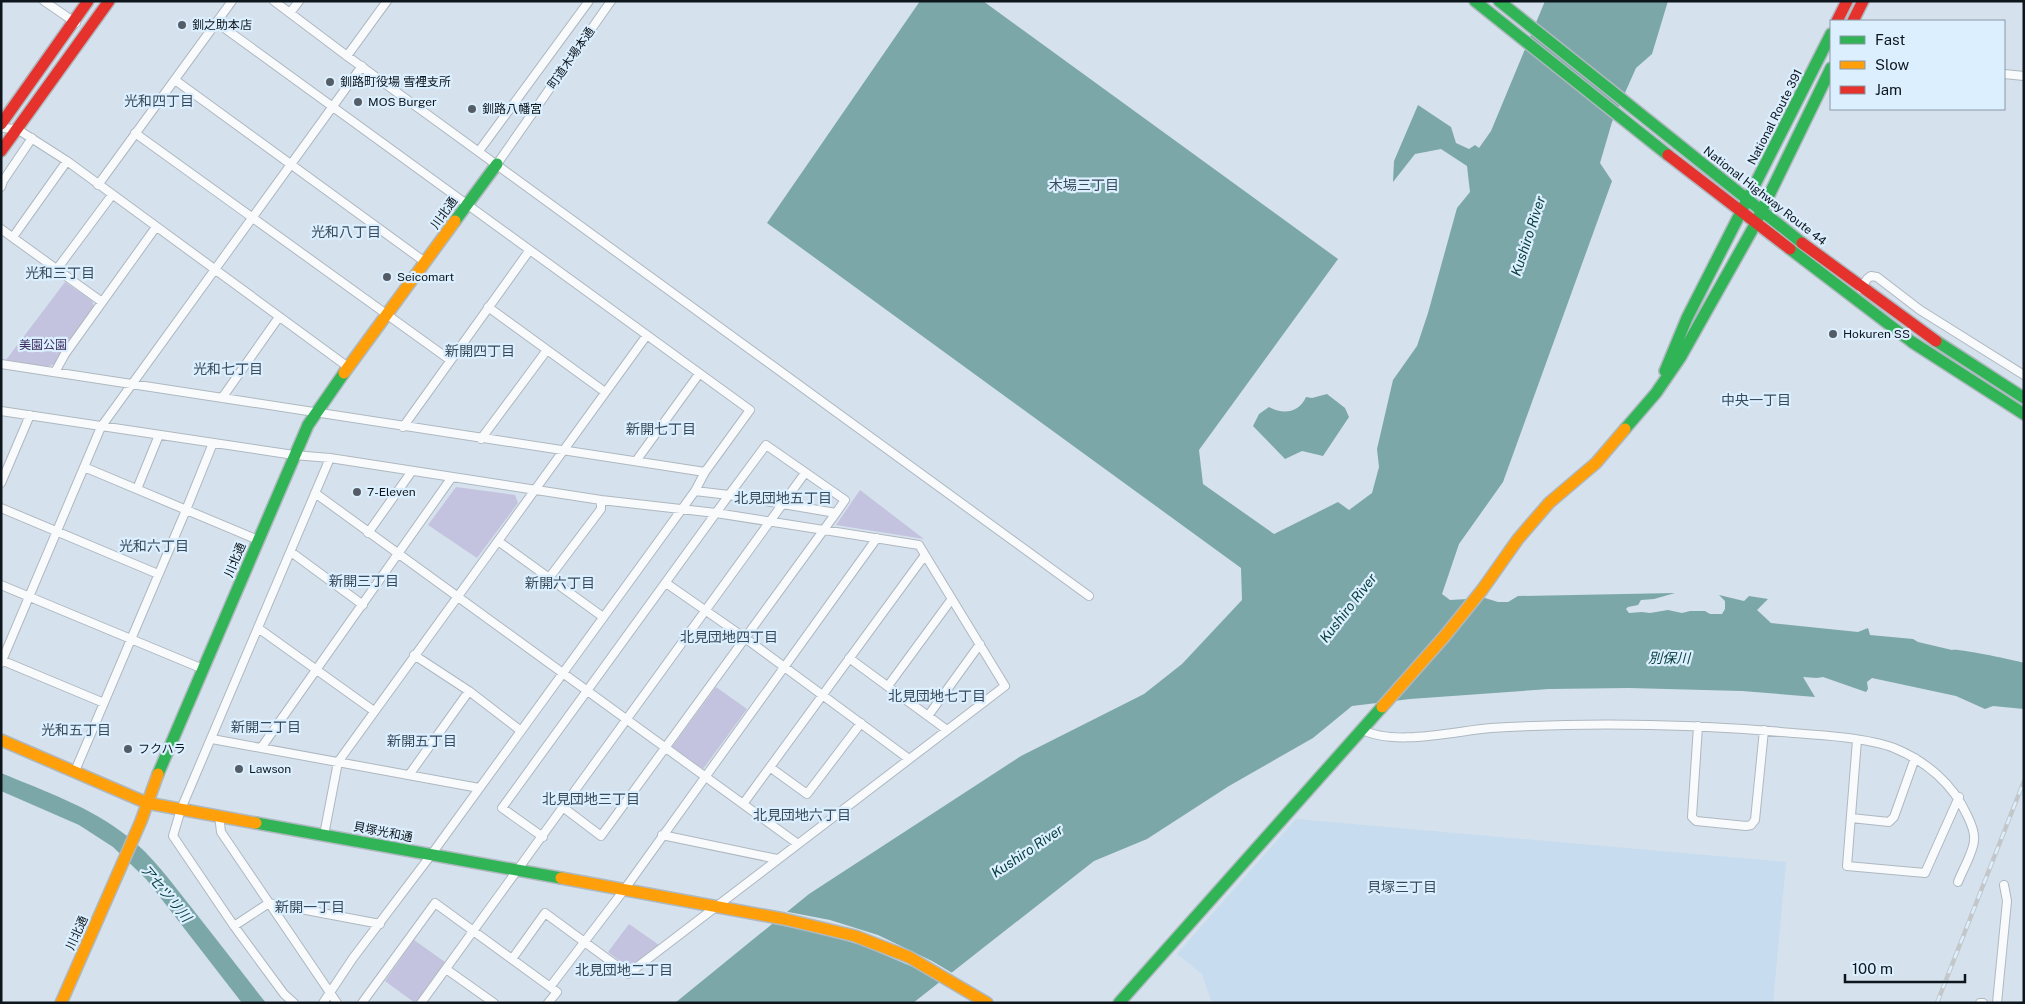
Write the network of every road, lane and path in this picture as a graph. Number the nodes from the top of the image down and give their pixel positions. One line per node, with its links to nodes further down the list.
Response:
1 (44, 1): 17 (street)
2 (88, 1): 17 (main road)
3 (110, 1): 19 (main road)
4 (232, 1): 18 (street)
5 (274, 1): 14 (street)
6 (299, 1): 14 (street)
7 (387, 1): 21 (street)
8 (589, 1): 34 (street)
9 (611, 1): 37 (street, 町道木場本通)
10 (1475, 1): 43 (main road)
11 (1499, 1): 41 (main road, National Highway Route 44)
12 (1847, 1): 15 (main road)
13 (1863, 1): 16 (main road)
14 (290, 13): 21 (street)
15 (1838, 20)
16 (1854, 20)
17 (74, 21): 19 (street); 28 (main road)
18 (216, 22): 26 (street); 27 (street)
19 (88, 31): 30 (main road)
20 (1830, 36): 41 (main road, National Route 391)
21 (347, 56): 22 (street)
22 (362, 66): 27 (street); 34 (street)
23 (1830, 70): 44 (main road)
24 (2005, 74): 25 (street)
25 (2024, 76)
26 (174, 80): 31 (street); 36 (street)
27 (333, 107): 36 (street); 42 (street)
28 (1, 124)
29 (1, 128): 30 (street)
30 (17, 129): 32 (street); 33 (main road)
31 (135, 133): 38 (street); 45 (street)
32 (32, 138): 35 (street); 39 (street)
33 (1, 151)
34 (479, 151): 37 (street)
35 (67, 161): 38 (street); 49 (street)
36 (291, 164): 45 (street); 51 (street)
37 (497, 164): 42 (main road, 川北通); 118 (street)
38 (98, 185): 40 (street)
39 (1, 187)
40 (112, 195): 47 (street); 52 (street)
41 (1747, 200): 43 (main road, National Route 391); 44 (main road, National Highway Route 44)
42 (466, 205): 50 (street); 51 (main road, 川北通)
43 (1741, 212): 46 (main road); 70 (main road, National Route 391)
44 (1761, 212): 46 (main road); 54 (main road, National Highway Route 44)
45 (253, 217): 53 (street); 58 (street)
46 (1756, 223): 55 (main road); 70 (main road)
47 (156, 227): 53 (street); 56 (street)
48 (1, 229): 49 (street)
49 (13, 237): 52 (street)
50 (530, 251): 57 (street); 60 (street)
51 (425, 262): 58 (main road, 川北通)
52 (57, 269): 56 (street)
53 (215, 270): 59 (street); 68 (street)
54 (1862, 288): 55 (street); 67 (street); 72 (main road, National Highway Route 44)
55 (1854, 299): 75 (main road)
56 (102, 302): 65 (street)
57 (488, 307): 61 (street); 62 (street)
58 (387, 314): 62 (street); 64 (main road, 川北通)
59 (279, 317): 64 (street); 71 (street)
60 (647, 336): 66 (street); 69 (street)
61 (547, 350): 69 (street); 80 (street)
62 (450, 360): 78 (street)
63 (1, 364): 65 (street)
64 (348, 366): 74 (main road, 川北通)
65 (55, 372): 68 (street)
66 (699, 374): 85 (street); 88 (street)
67 (2024, 375)
68 (132, 385): 71 (street); 77 (street)
69 (605, 392): 82 (street)
70 (1656, 393): 146 (main road)
71 (222, 398): 74 (street)
72 (2024, 398)
73 (1, 411): 76 (street)
74 (316, 413): 78 (street); 83 (main road, 川北通)
75 (2024, 414)
76 (30, 415): 77 (street); 91 (street)
77 (101, 427): 79 (street); 86 (street)
78 (403, 427): 80 (street)
79 (159, 435): 81 (street); 92 (street)
80 (481, 439): 82 (street)
81 (213, 442): 83 (street); 100 (street)
82 (563, 451): 85 (street); 93 (street)
83 (294, 455): 84 (street); 109 (main road, 川北通)
84 (330, 458): 87 (street); 95 (street)
85 (636, 461): 88 (street)
86 (84, 467): 92 (street); 106 (street)
87 (412, 471): 90 (street); 107 (street)
88 (705, 472): 94 (street)
89 (805, 473): 96 (street); 98 (street); 103 (street)
90 (452, 477): 93 (street); 112 (street)
91 (1, 483)
92 (137, 489): 100 (street)
93 (534, 490): 97 (street); 110 (street)
94 (695, 491): 96 (street); 101 (street)
95 (315, 493): 107 (street); 111 (street)
96 (728, 495): 98 (street); 102 (street)
97 (601, 500): 101 (street); 115 (street)
98 (782, 504): 103 (street); 104 (street)
99 (1, 508): 106 (street)
100 (186, 510): 109 (street); 114 (street)
101 (681, 510): 102 (street); 124 (street)
102 (716, 513): 104 (street); 116 (street)
103 (836, 513): 105 (street)
104 (771, 521): 105 (street); 123 (street)
105 (826, 529): 108 (street); 126 (street)
106 (56, 531): 114 (street); 119 (street)
107 (368, 533): 112 (street)
108 (877, 538): 113 (street); 132 (street)
109 (258, 540): 133 (main road, 川北通)
110 (498, 541): 115 (street); 120 (street)
111 (291, 552): 122 (street); 125 (street)
112 (398, 555): 120 (street); 122 (street)
113 (925, 555): 121 (street); 130 (street)
114 (158, 574): 127 (street)
115 (549, 578): 124 (street)
116 (666, 583): 123 (street); 138 (street)
117 (1, 585): 119 (street)
118 (1089, 596)
119 (28, 597): 127 (street); 131 (street)
120 (458, 598): 129 (street); 135 (street)
121 (951, 600): 128 (street); 136 (street)
122 (363, 605): 134 (street)
123 (706, 611): 126 (street); 143 (street)
124 (603, 617): 135 (street)
125 (258, 628): 134 (street); 150 (street)
126 (745, 638): 132 (street); 154 (street)
127 (131, 639): 133 (street); 140 (street)
128 (980, 644): 142 (street); 147 (street)
129 (414, 655): 137 (street); 141 (street)
130 (849, 658): 136 (street); 139 (street)
131 (2, 661): 140 (street)
132 (783, 667): 139 (street); 161 (street)
133 (204, 669): 164 (main road, 川北通)
134 (316, 670): 141 (street); 153 (street)
135 (563, 674): 138 (street); 149 (street)
136 (888, 686): 142 (street)
137 (469, 691): 149 (street); 160 (street)
138 (587, 692): 143 (street); 172 (street)
139 (822, 694): 144 (street); 158 (street)
140 (104, 703): 159 (street)
141 (374, 711): 157 (street)
142 (928, 716): 147 (street)
143 (626, 720): 154 (street); 166 (street)
144 (861, 723): 156 (street); 158 (street)
145 (1698, 726): 146 (street); 148 (street); 148 (street)
146 (1361, 729): 200 (main road)
147 (947, 730): 156 (street)
148 (1764, 730): 152 (street)
149 (521, 731): 162 (street)
150 (212, 739): 153 (street); 167 (street)
151 (1, 740): 159 (main road, 貝塚光和通)
152 (1857, 740): 155 (street); 169 (street)
153 (261, 748): 157 (street)
154 (665, 748): 161 (street); 166 (street)
155 (1915, 758): 163 (street); 169 (street)
156 (910, 759): 173 (street)
157 (338, 762): 160 (street); 170 (street)
158 (771, 768): 165 (street)
159 (75, 771): 164 (main road, 貝塚光和通)
160 (409, 775): 162 (street)
161 (705, 776): 165 (street); 171 (street)
162 (480, 788): 174 (street)
163 (1959, 797): 169 (street); 177 (street)
164 (146, 803): 167 (main road, 貝塚光和通); 191 (main road, 川北通)
165 (743, 804): 173 (street)
166 (564, 808): 172 (street)
167 (181, 809): 168 (main road, 貝塚光和通); 183 (street)
168 (219, 815): 170 (main road, 貝塚光和通); 180 (street)
169 (1851, 818)
170 (324, 835): 174 (main road, 貝塚光和通)
171 (662, 836): 175 (street); 179 (street)
172 (542, 837): 176 (street)
173 (798, 844): 175 (street)
174 (431, 855): 176 (main road, 貝塚光和通); 182 (street)
175 (777, 859): 181 (street)
176 (518, 870): 179 (main road, 貝塚光和通); 184 (street)
177 (1958, 882)
178 (2004, 885): 201 (street)
179 (624, 890): 181 (main road, 貝塚光和通); 185 (street)
180 (269, 903): 182 (street); 183 (street); 189 (street)
181 (716, 906): 185 (street); 199 (main road, 貝塚光和通)
182 (380, 924): 189 (street)
183 (234, 926): 192 (street)
184 (474, 932): 186 (street); 187 (street); 195 (street)
185 (585, 942): 186 (street); 188 (street)
186 (512, 959): 188 (street)
187 (446, 969): 190 (street); 196 (street)
188 (550, 987): 198 (street)
189 (331, 993): 193 (street); 194 (street)
190 (483, 1000): 197 (street)
191 (61, 1003)
192 (294, 1003)
193 (323, 1003)
194 (337, 1003)
195 (362, 1003)
196 (422, 1003)
197 (494, 1003)
198 (548, 1003)
199 (987, 1003)
200 (1119, 1003)
201 (1997, 1003)

